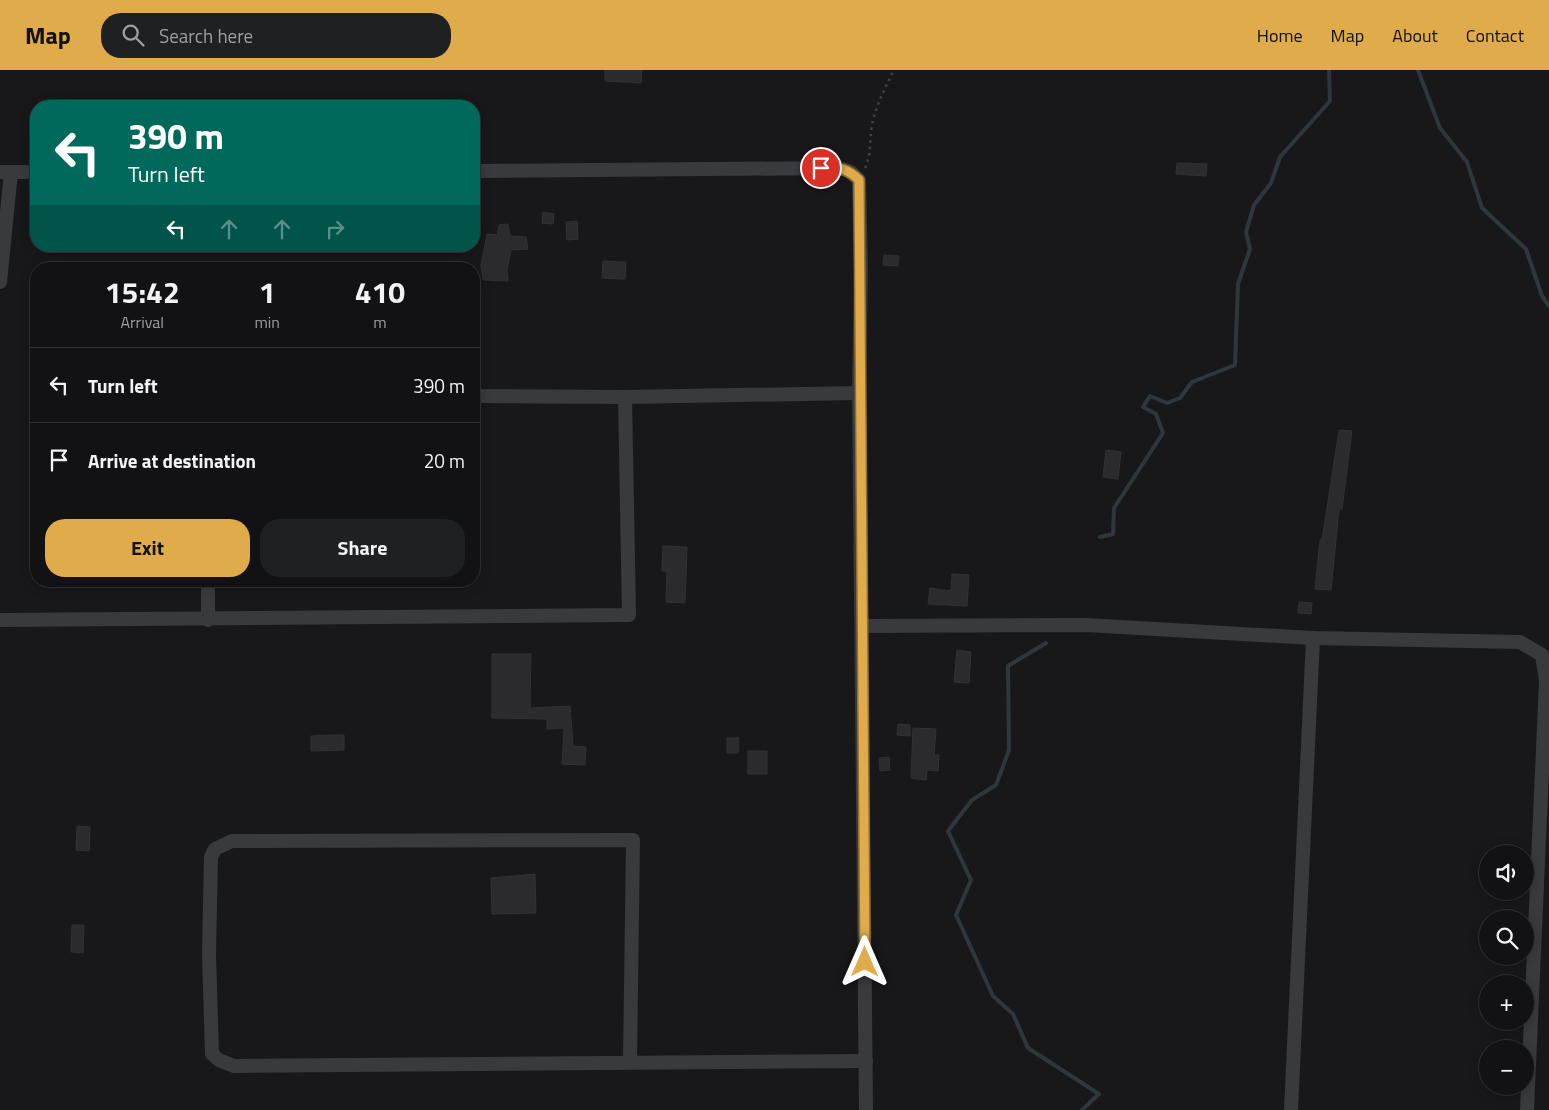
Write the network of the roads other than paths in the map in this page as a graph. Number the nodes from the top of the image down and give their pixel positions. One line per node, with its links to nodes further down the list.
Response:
1 (480, 171): 5 (street)
2 (5, 172): 3 (street); 4 (street)
3 (30, 172)
4 (0, 282)
5 (859, 393): 7 (street); 11 (street)
6 (480, 396): 7 (street)
7 (625, 396): 10 (street)
8 (208, 587): 10 (street)
9 (0, 620): 10 (street)
10 (208, 620)
11 (863, 626): 12 (street); 13 (street)
12 (1313, 638): 16 (street); 17 (street)
13 (866, 1061): 14 (street); 15 (street)
14 (630, 1062): 14 (street)
15 (866, 1110)
16 (1291, 1110)
17 (1527, 1110)

